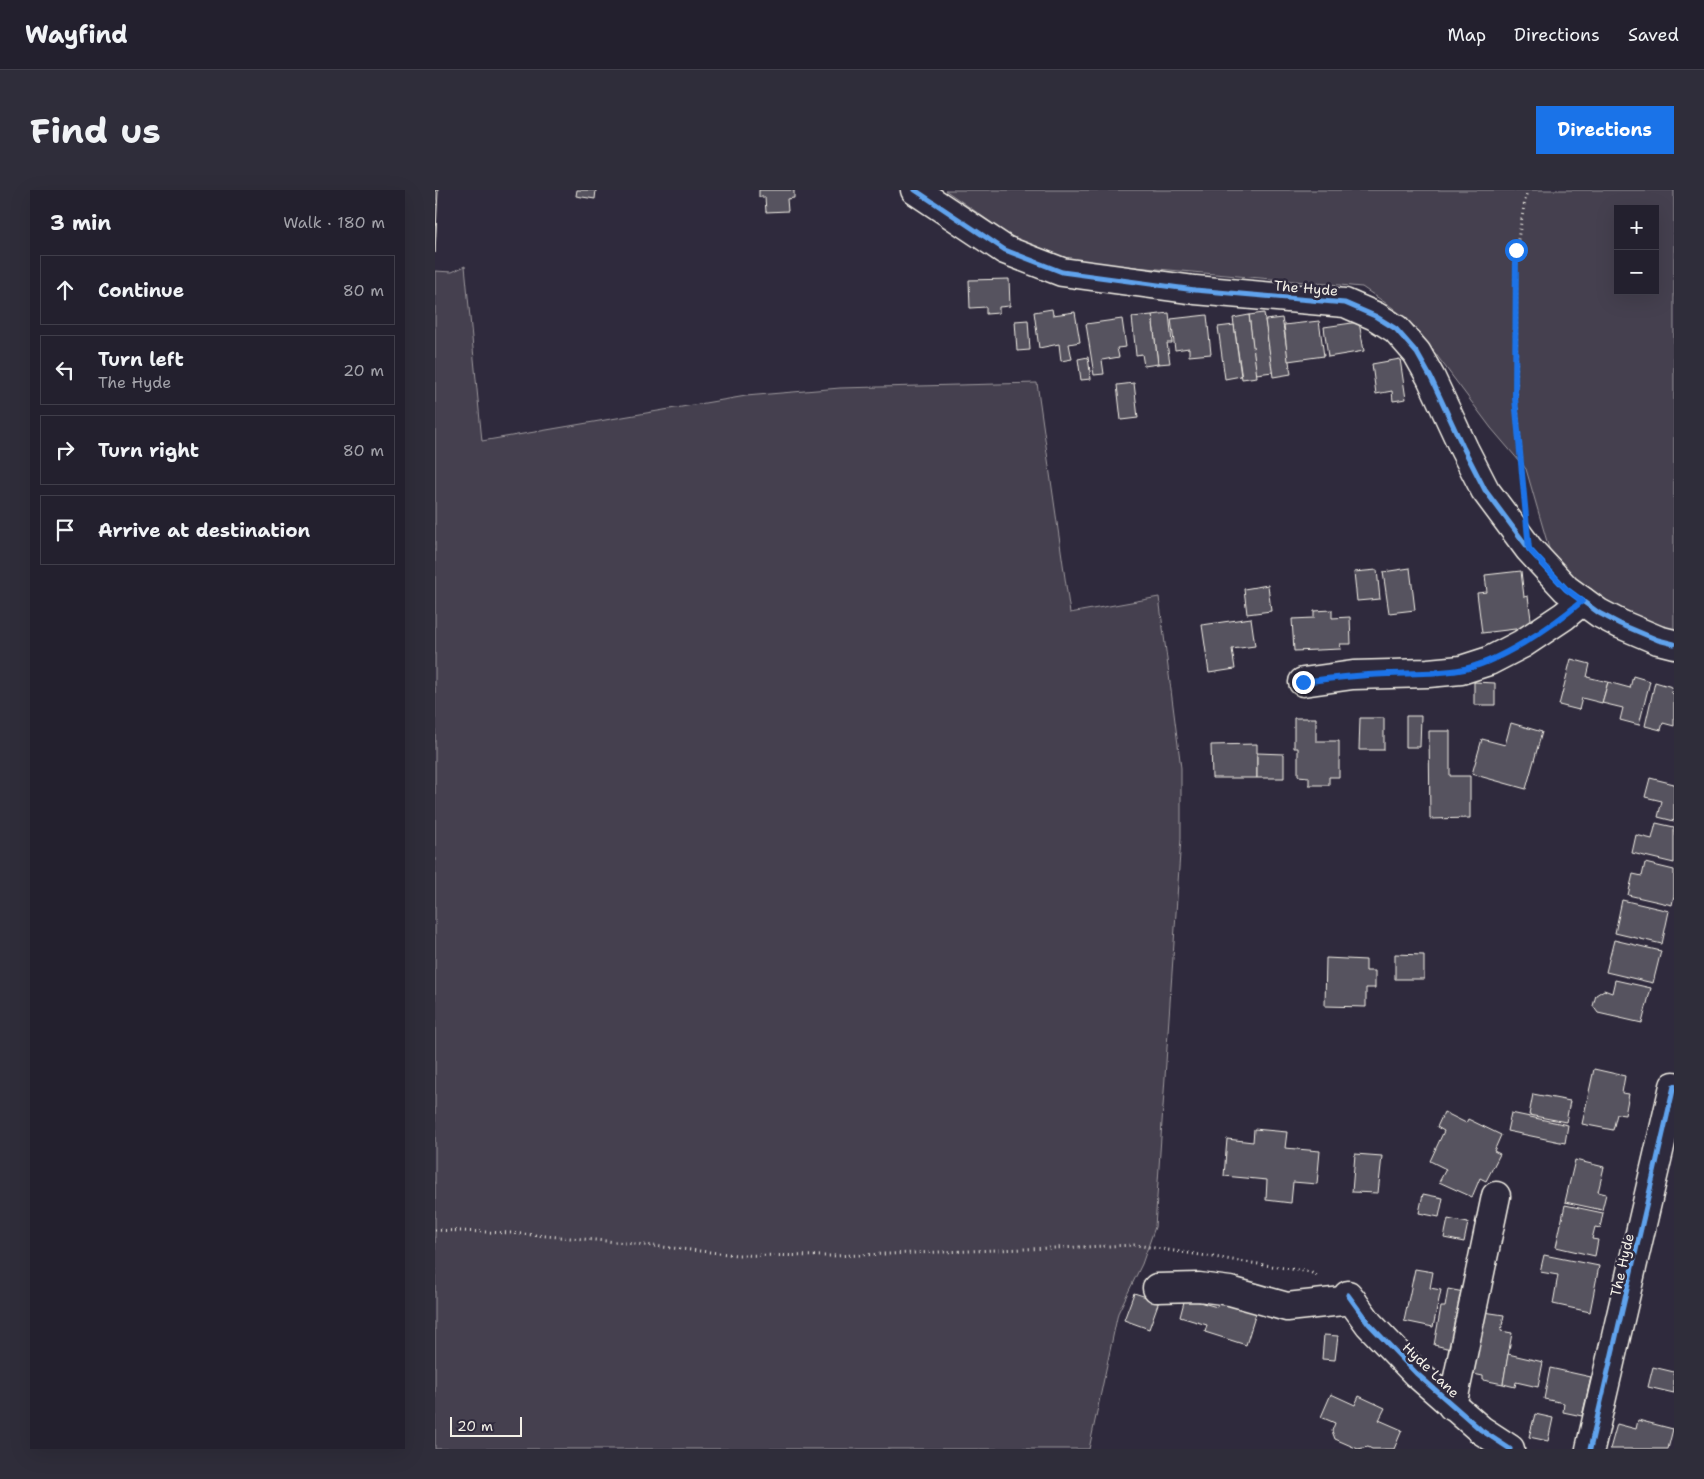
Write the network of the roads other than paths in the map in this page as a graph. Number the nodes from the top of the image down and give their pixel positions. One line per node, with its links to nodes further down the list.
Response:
1 (915, 190): 2 (street, The Hyde)
2 (1582, 601): 3 (street, The Hyde); 4 (street)
3 (1674, 644)
4 (1303, 682)
5 (1674, 1086): 10 (street, The Hyde)
6 (1496, 1196): 8 (street)
7 (1157, 1288): 8 (street, Hyde Lane)
8 (1452, 1406): 9 (street, Hyde Lane)
9 (1510, 1449)
10 (1590, 1449)

